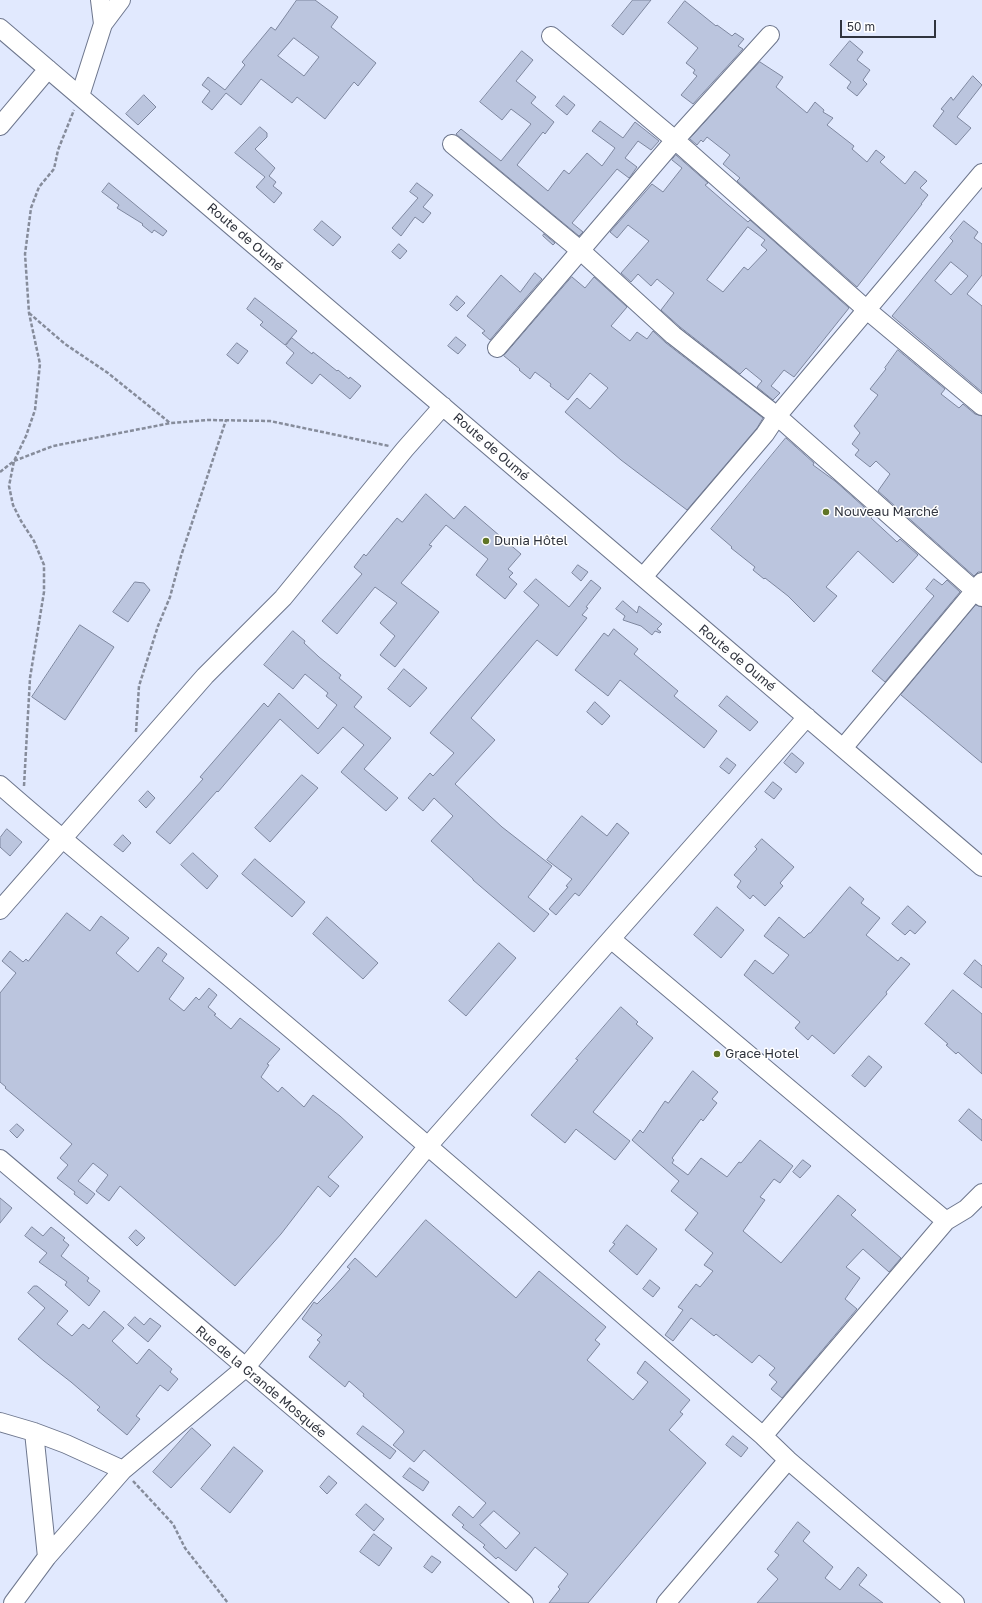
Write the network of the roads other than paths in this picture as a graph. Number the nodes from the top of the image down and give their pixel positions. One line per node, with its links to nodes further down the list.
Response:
1 (100, 0): 3 (street)
2 (121, 0): 3 (street)
3 (103, 24): 8 (street)
4 (0, 28): 7 (street, Route de Oumé)
5 (770, 35): 10 (street)
6 (551, 36): 10 (street)
7 (48, 69): 8 (street, Route de Oumé); 9 (street)
8 (80, 96): 16 (street, Route de Oumé)
9 (0, 126)
10 (675, 140): 13 (street); 14 (street)
11 (452, 144): 13 (street)
12 (982, 173): 14 (street)
13 (581, 251): 15 (street); 18 (street)
14 (867, 310): 17 (street); 18 (street)
15 (497, 348)
16 (443, 406): 19 (street, Route de Oumé); 24 (street)
17 (982, 406)
18 (777, 416): 19 (street); 20 (street)
19 (643, 577): 21 (street, Route de Oumé)
20 (980, 590): 22 (street)
21 (807, 717): 22 (street, Route de Oumé); 27 (street)
22 (843, 748): 25 (street, Route de Oumé)
23 (0, 785): 24 (street)
24 (62, 839): 26 (street); 28 (street)
25 (982, 867)
26 (0, 910)
27 (611, 939): 28 (street); 31 (street)
28 (428, 1146): 32 (street); 35 (street)
29 (0, 1159): 32 (street, Rue de la Grande Mosquée)
30 (982, 1192): 31 (street)
31 (946, 1221): 35 (street)
32 (245, 1368): 37 (street); 40 (street, Rue de la Grande Mosquée)
33 (0, 1422): 34 (street)
34 (34, 1432): 37 (street); 38 (street)
35 (763, 1436): 36 (street)
36 (788, 1460): 41 (street); 42 (street)
37 (123, 1470): 38 (street)
38 (47, 1557): 39 (street)
39 (13, 1603)
40 (524, 1603)
41 (666, 1603)
42 (955, 1603)

